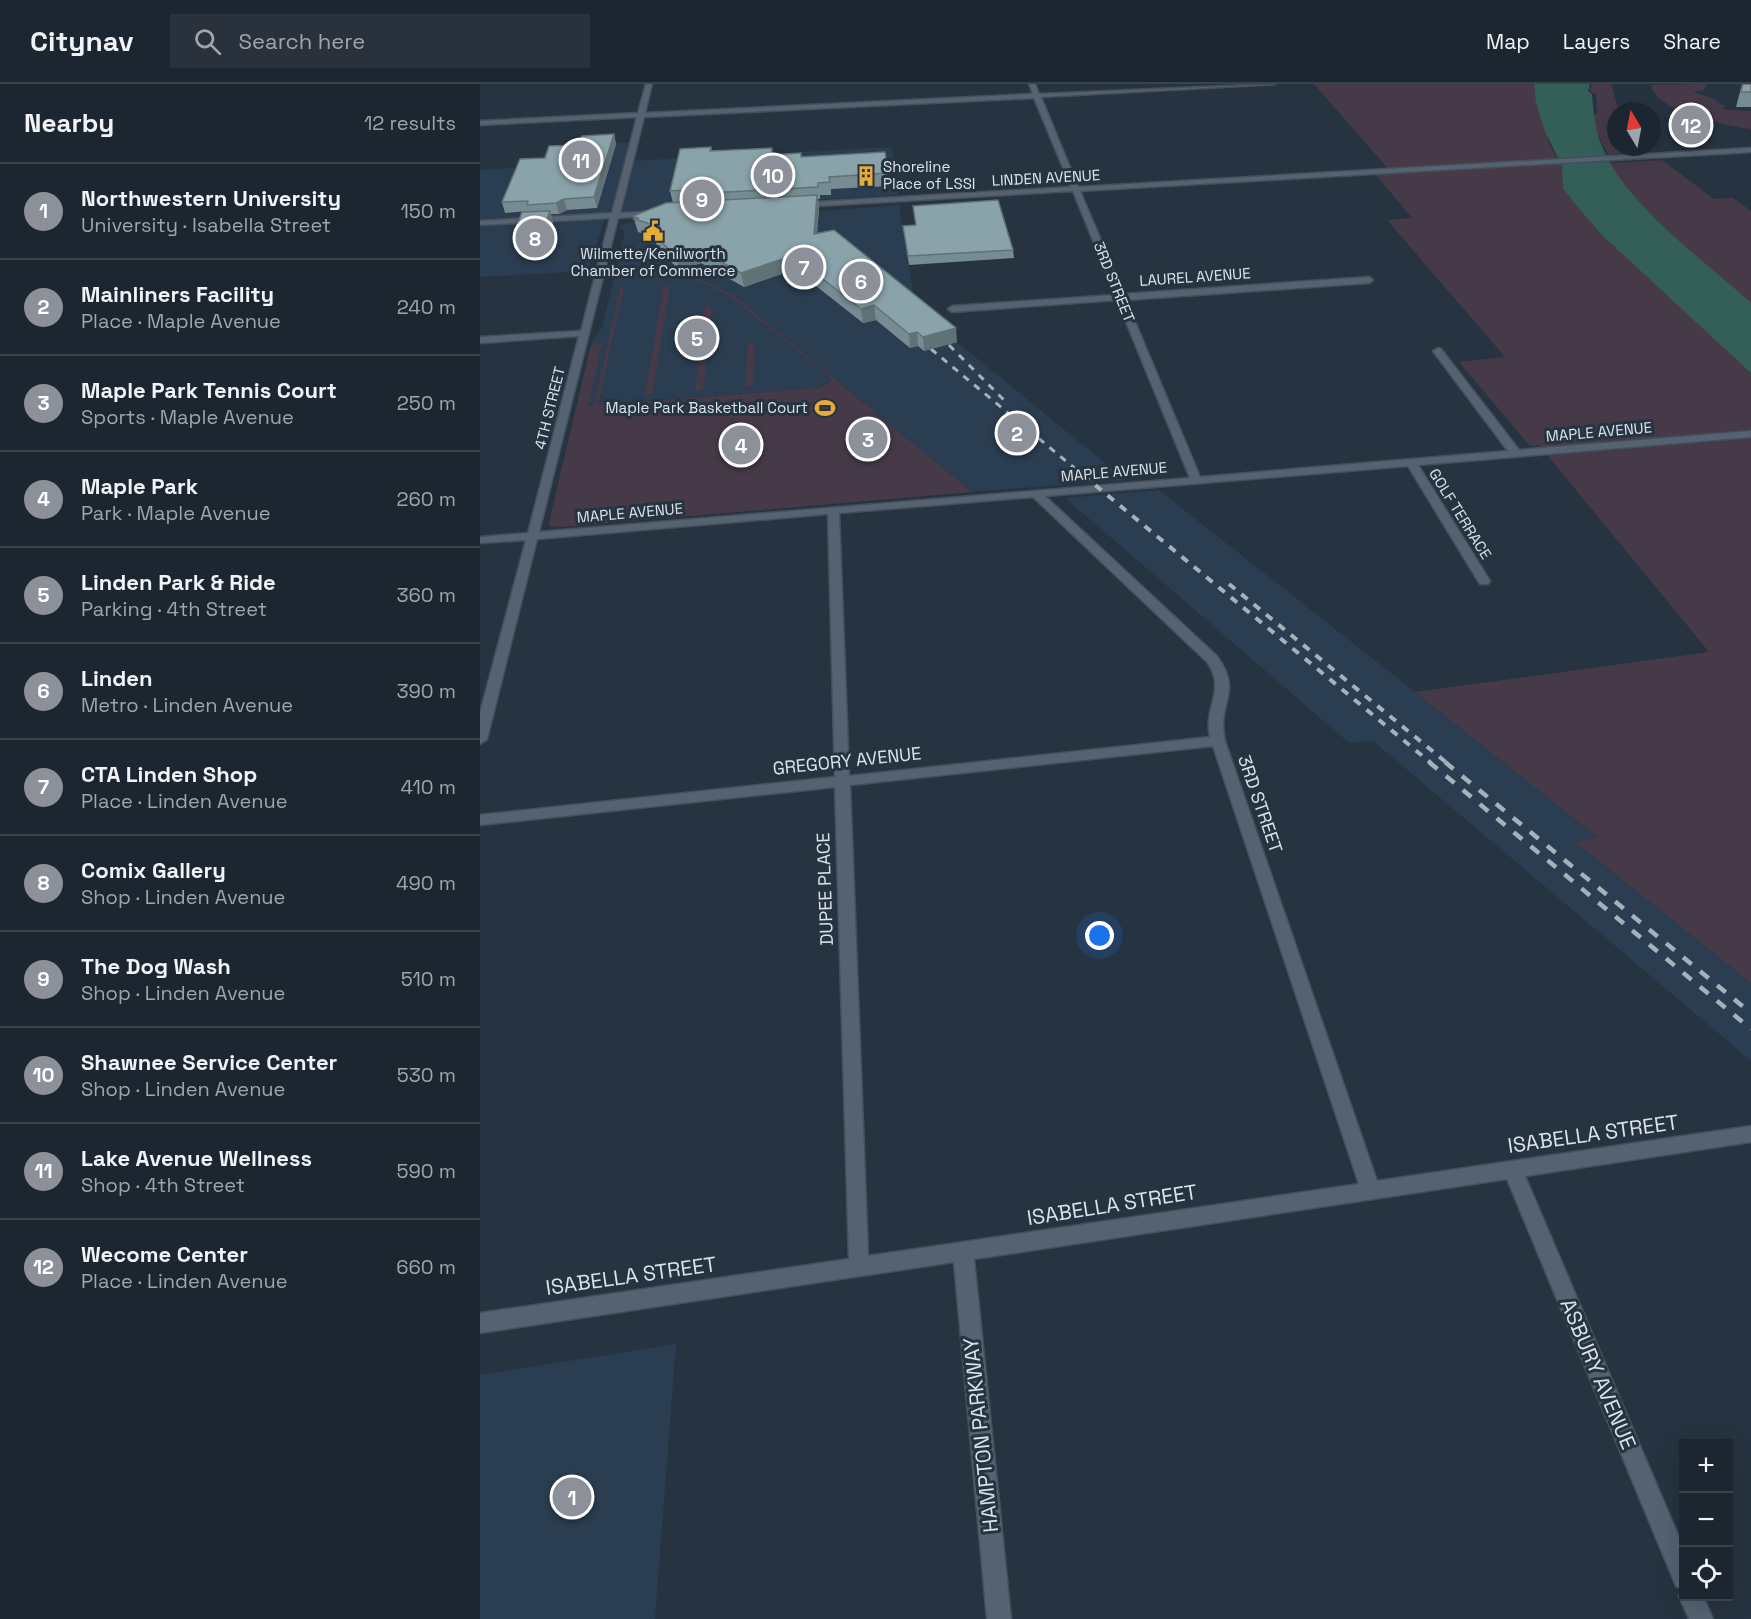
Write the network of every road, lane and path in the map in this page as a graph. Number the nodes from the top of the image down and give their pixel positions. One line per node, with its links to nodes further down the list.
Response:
1 (649, 84): 5 (street, 4TH STREET)
2 (1032, 84): 4 (street, 3RD STREET)
3 (1272, 84): 4 (street)
4 (1037, 96): 5 (street); 8 (street, 3RD STREET)
5 (641, 115): 6 (street); 11 (street, 4TH STREET)
6 (480, 123)
7 (1751, 150): 8 (street, LINDEN AVENUE)
8 (1075, 190): 9 (street, LINDEN AVENUE); 14 (street, 3RD STREET)
9 (792, 206)
10 (671, 212): 11 (street)
11 (616, 215): 12 (street); 16 (street, 4TH STREET)
12 (480, 223)
13 (1369, 280): 14 (street, LAUREL AVENUE)
14 (1119, 297): 15 (street, LAUREL AVENUE); 22 (street, 3RD STREET)
15 (952, 309)
16 (585, 333): 17 (street); 25 (street, 4TH STREET)
17 (480, 340)
18 (1438, 351): 20 (street)
19 (1751, 434): 20 (street, MAPLE AVENUE)
20 (1516, 454): 21 (street, MAPLE AVENUE)
21 (1411, 462): 22 (street, MAPLE AVENUE); 27 (street, GOLF TERRACE)
22 (1196, 480): 23 (street, MAPLE AVENUE)
23 (1036, 494): 24 (street, MAPLE AVENUE); 29 (street, 3RD STREET)
24 (833, 511): 25 (street, MAPLE AVENUE); 30 (street, DUPEE PLACE)
25 (533, 536): 26 (street, MAPLE AVENUE); 28 (street, 4TH STREET)
26 (480, 540)
27 (1484, 581)
28 (480, 739)
29 (1218, 741): 30 (street, GREGORY AVENUE); 34 (street, 3RD STREET)
30 (840, 781): 31 (street, GREGORY AVENUE); 36 (street, DUPEE PLACE)
31 (480, 820)
32 (1751, 1134): 33 (street, ISABELLA STREET)
33 (1513, 1170): 34 (street, ISABELLA STREET); 38 (street, ASBURY AVENUE)
34 (1371, 1191): 35 (street, ISABELLA STREET)
35 (963, 1251): 36 (street, ISABELLA STREET); 40 (street, HAMPTON PARKWAY)
36 (859, 1267): 37 (street, ISABELLA STREET)
37 (480, 1323)
38 (1679, 1568)
39 (1693, 1601): 41 (street)
40 (999, 1619)
41 (1701, 1619)

